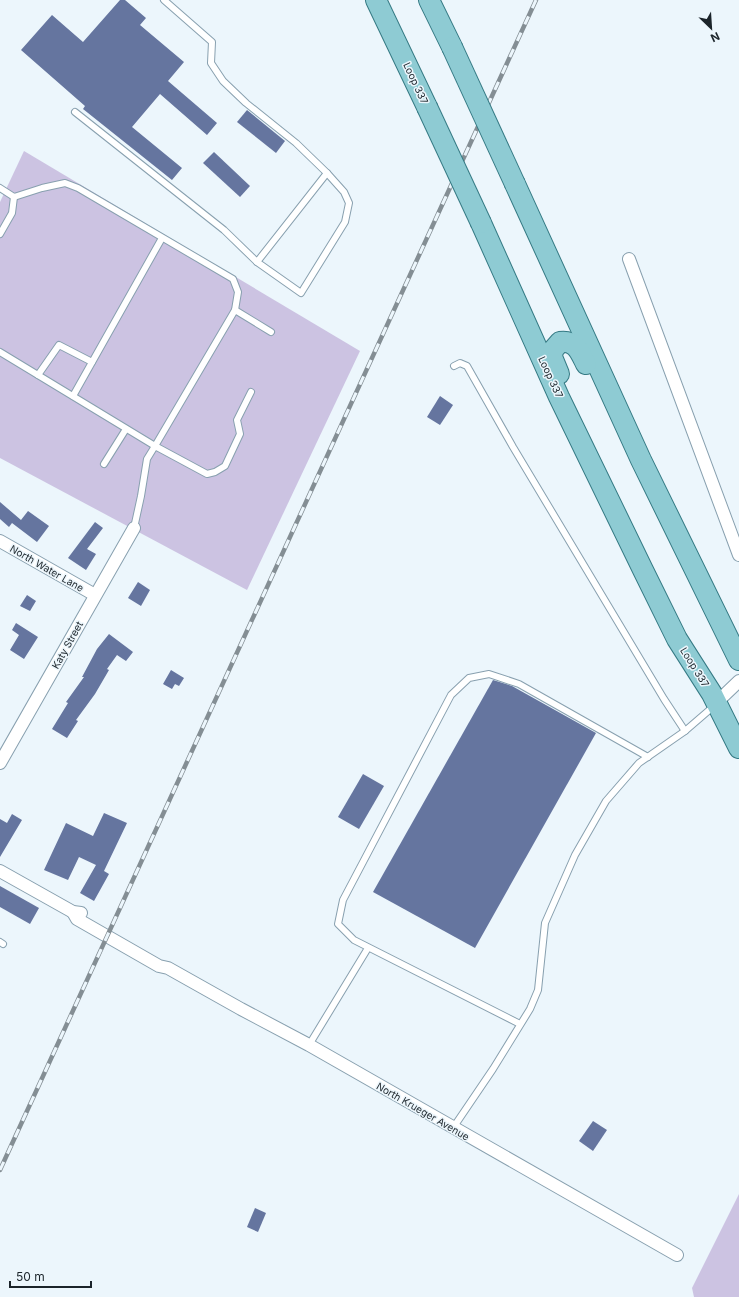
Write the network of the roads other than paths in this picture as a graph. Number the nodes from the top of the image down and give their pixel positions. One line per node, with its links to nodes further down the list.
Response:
1 (164, 0): 5 (lane)
2 (376, 0): 27 (main road, Loop 337, bridge)
3 (429, 0): 25 (main road, bridge)
4 (75, 112): 11 (lane)
5 (327, 173): 11 (lane); 11 (lane)
6 (0, 188): 7 (lane)
7 (14, 197): 8 (lane); 9 (lane)
8 (0, 234)
9 (162, 238): 12 (lane); 15 (lane)
10 (629, 259): 26 (street)
11 (257, 262)
12 (235, 310): 13 (lane); 21 (lane)
13 (271, 332)
14 (0, 352): 17 (lane)
15 (92, 362): 17 (lane); 19 (lane)
16 (454, 366): 32 (lane)
17 (38, 375): 19 (lane)
18 (251, 392): 21 (lane)
19 (73, 396): 20 (lane)
20 (126, 429): 21 (lane); 22 (lane)
21 (155, 446): 23 (lane)
22 (104, 464)
23 (134, 528): 28 (street, Katy Street)
24 (0, 541): 28 (street, North Water Lane)
25 (685, 551): 27 (main road); 29 (main road)
26 (739, 555)
27 (643, 570): 31 (main road, Loop 337)
28 (95, 595): 35 (street, Katy Street)
29 (739, 660)
30 (739, 681): 31 (street)
31 (716, 703): 32 (lane); 33 (main road, Loop 337)
32 (685, 731): 34 (lane)
33 (739, 748)
34 (648, 756): 37 (lane); 38 (lane)
35 (0, 763)
36 (0, 871): 39 (street, North Krueger Avenue)
37 (368, 948): 38 (lane); 39 (lane)
38 (520, 1024): 40 (lane)
39 (309, 1045): 40 (street, North Krueger Avenue)
40 (452, 1128): 41 (street, North Krueger Avenue)
41 (677, 1255)

